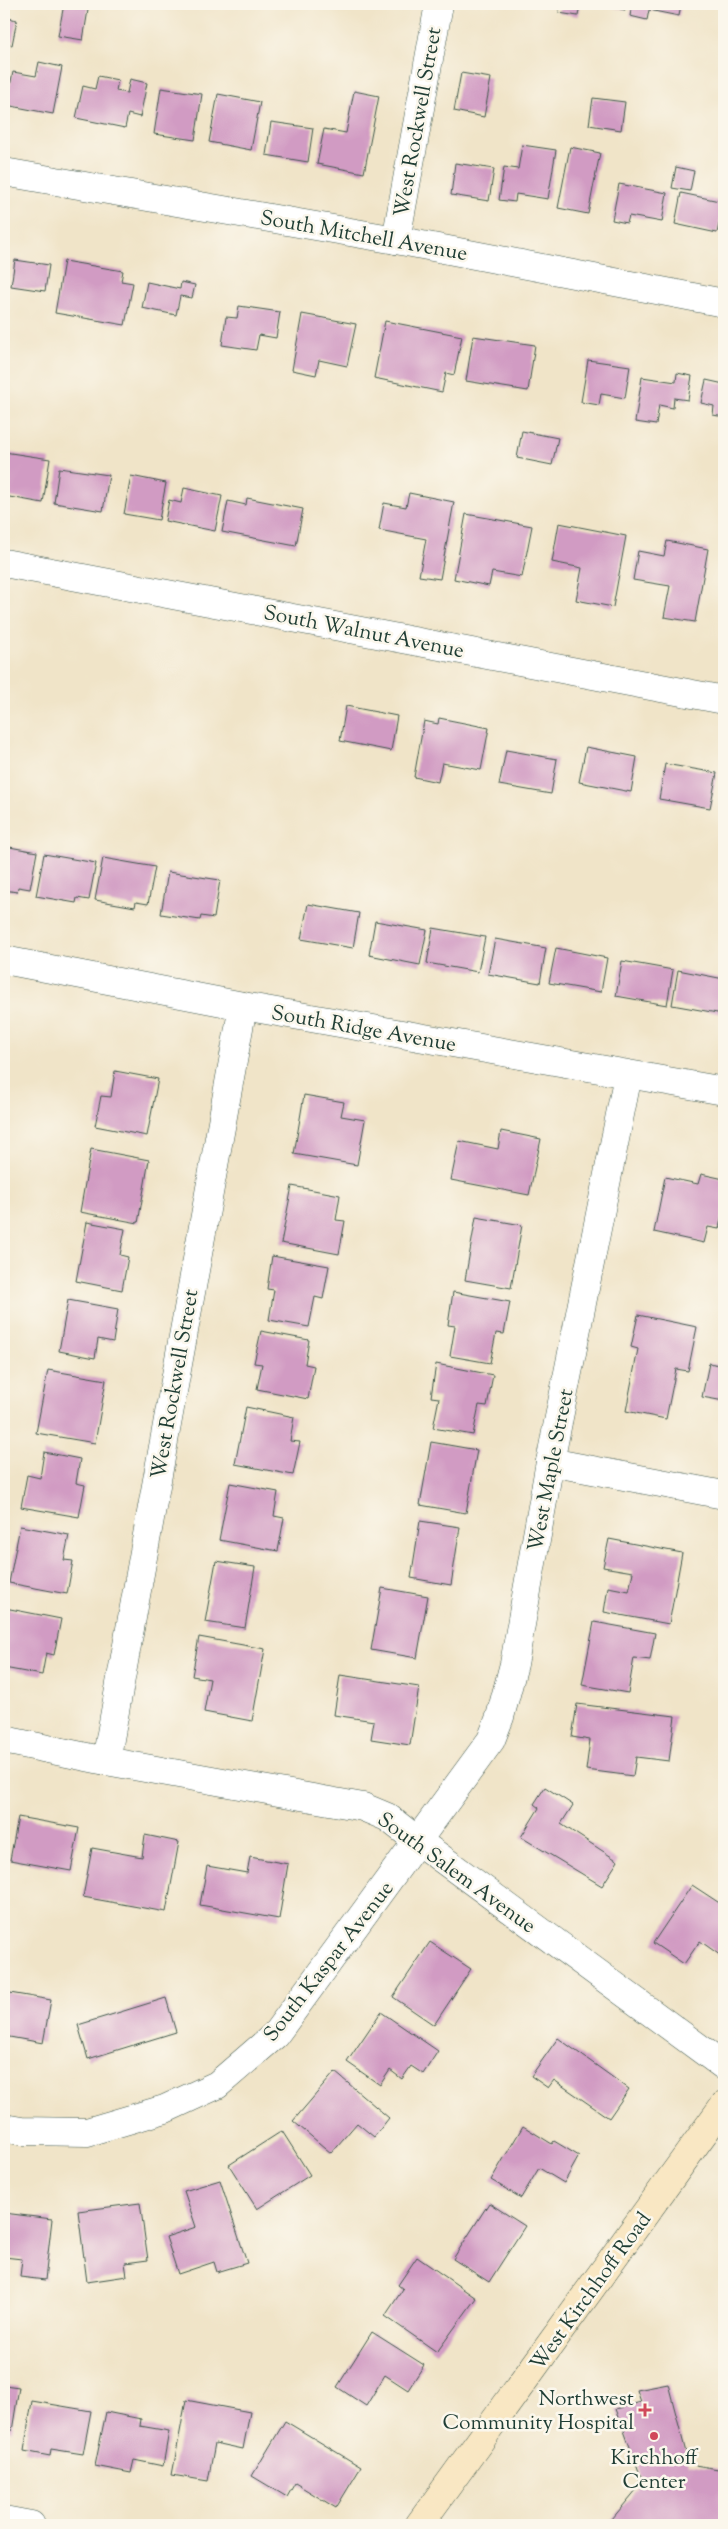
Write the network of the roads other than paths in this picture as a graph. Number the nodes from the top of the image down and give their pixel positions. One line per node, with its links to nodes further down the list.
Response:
1 (439, 4): 3 (street, West Rockwell Street)
2 (4, 172): 3 (street, South Mitchell Avenue)
3 (396, 240): 4 (street, South Mitchell Avenue)
4 (724, 304)
5 (4, 563): 6 (street, South Walnut Avenue)
6 (724, 700)
7 (4, 960): 8 (street, South Ridge Avenue)
8 (243, 1006): 9 (street, South Ridge Avenue); 14 (street, West Rockwell Street)
9 (628, 1075): 10 (street, South Ridge Avenue); 11 (street, West Maple Street)
10 (724, 1091)
11 (550, 1462): 12 (street); 15 (street, West Maple Street)
12 (724, 1495)
13 (4, 1740): 14 (street, South Salem Avenue)
14 (106, 1761): 15 (street, South Salem Avenue)
15 (419, 1842): 16 (street, South Salem Avenue); 18 (street, South Kaspar Avenue)
16 (724, 2066)
17 (724, 2105): 21 (main road, West Kirchhoff Road)
18 (4, 2128)
19 (4, 2520): 20 (street)
20 (32, 2525)
21 (419, 2525)

